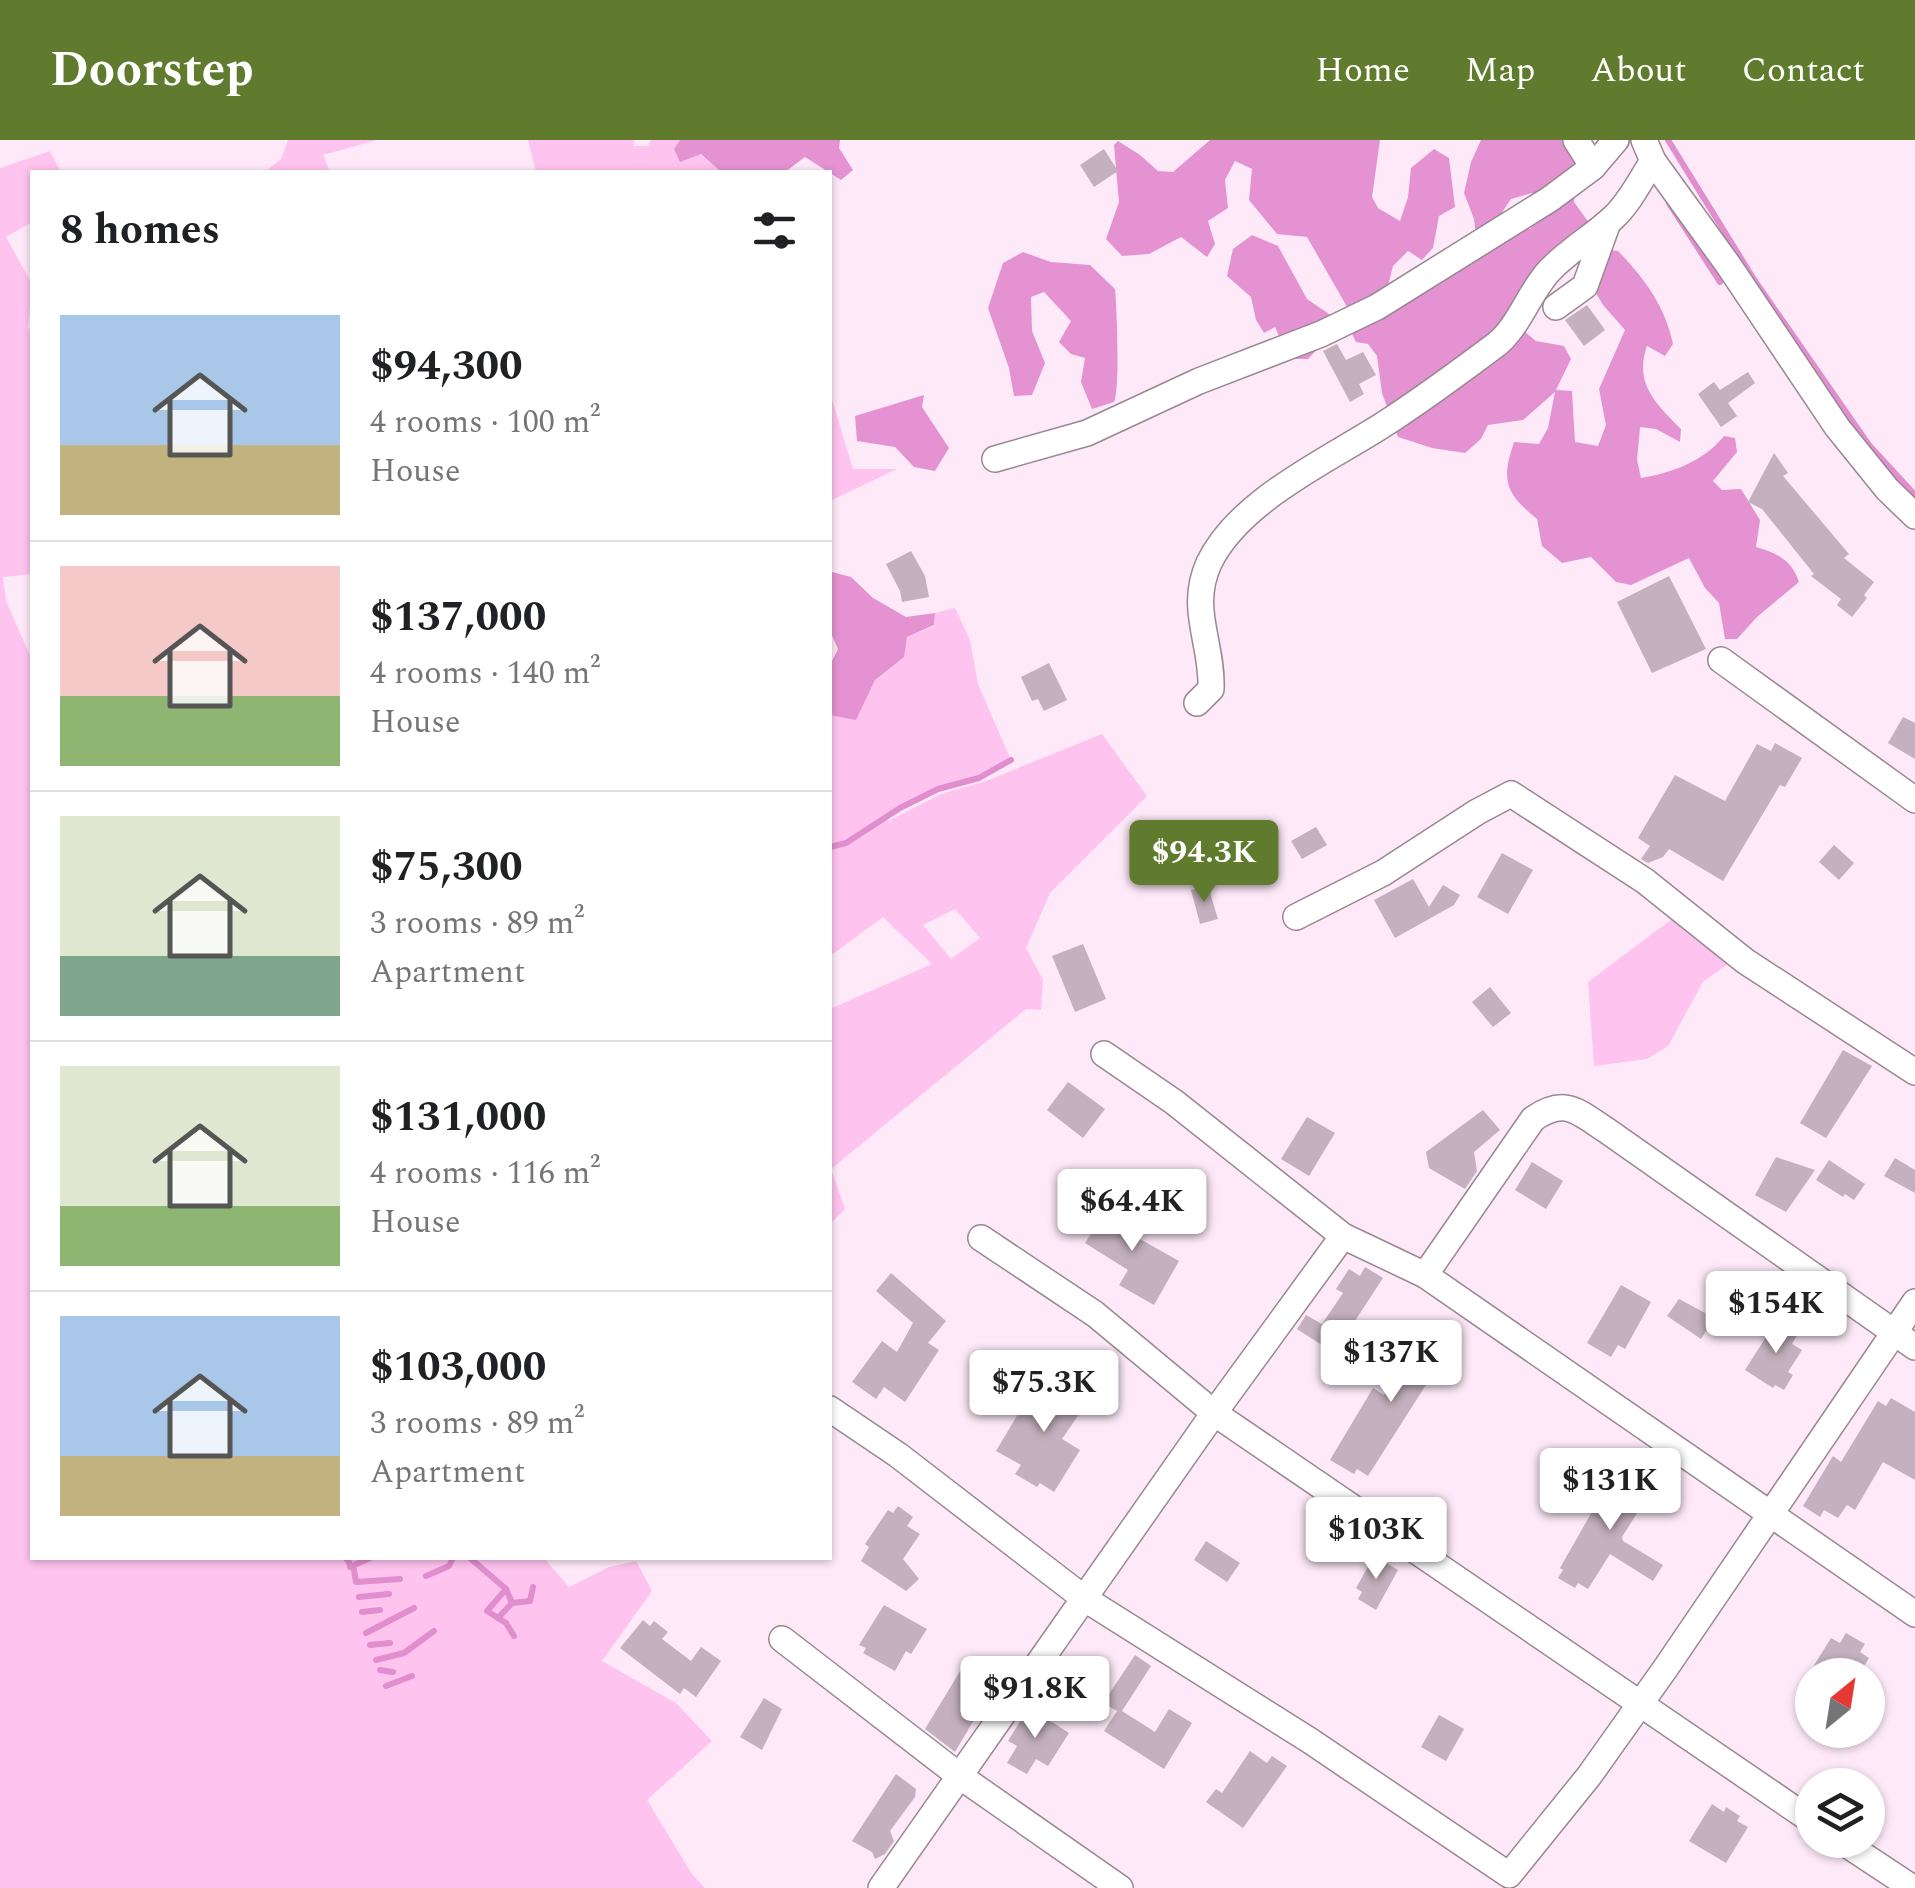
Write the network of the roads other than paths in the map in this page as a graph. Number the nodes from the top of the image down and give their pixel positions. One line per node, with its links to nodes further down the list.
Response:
1 (1576, 140): 4 (street)
2 (1616, 140): 4 (street)
3 (1649, 150): 5 (street); 8 (street)
4 (1592, 167): 7 (street)
5 (1610, 221): 6 (street); 10 (street)
6 (1556, 306)
7 (995, 458)
8 (1915, 516)
9 (1721, 660): 11 (street)
10 (1197, 703)
11 (1915, 800)
12 (1296, 917): 14 (street)
13 (1104, 1054): 15 (street)
14 (1915, 1072)
15 (1343, 1236): 17 (street); 22 (street)
16 (981, 1238): 22 (street)
17 (1425, 1275): 19 (street); 23 (street)
18 (1915, 1302): 19 (street)
19 (1894, 1332): 20 (street); 23 (street)
20 (1915, 1347)
21 (832, 1410): 24 (street)
22 (1214, 1413): 24 (street); 27 (street)
23 (1768, 1515): 25 (street); 27 (street)
24 (1084, 1599): 27 (street); 28 (street)
25 (1915, 1614)
26 (782, 1639): 28 (street)
27 (1639, 1706): 29 (street)
28 (961, 1777): 32 (street); 33 (street)
29 (1795, 1811)
30 (1867, 1858): 31 (street)
31 (1908, 1885)
32 (881, 1888)
33 (1120, 1888)

